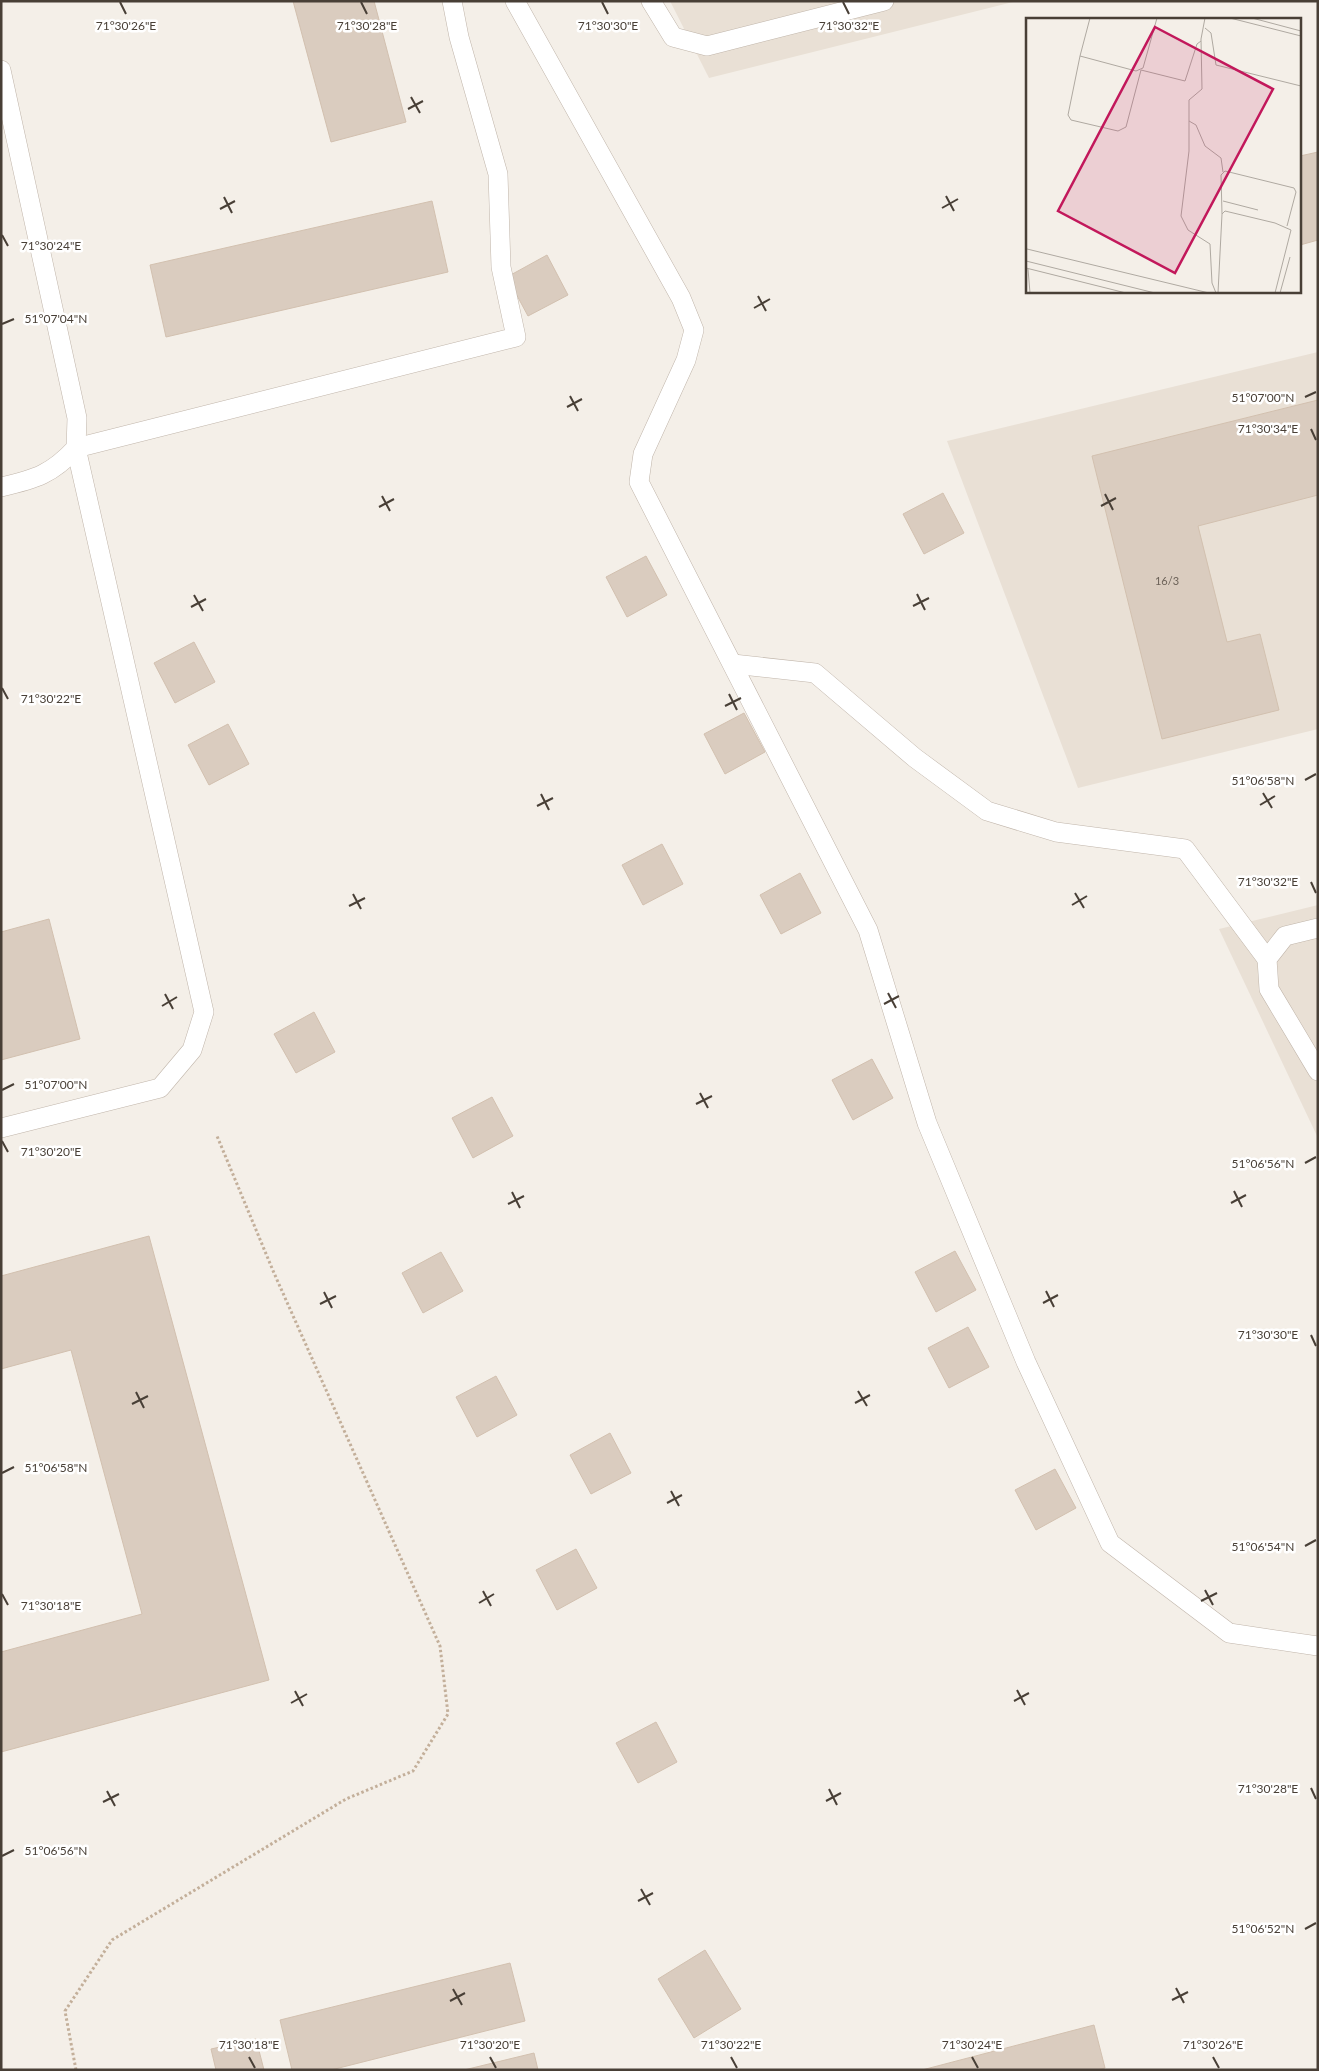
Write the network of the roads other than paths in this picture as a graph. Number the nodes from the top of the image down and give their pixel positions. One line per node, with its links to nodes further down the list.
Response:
1 (452, 1): 6 (lane)
2 (515, 1): 8 (lane)
3 (651, 1): 4 (lane)
4 (884, 1)
5 (1, 70): 6 (lane)
6 (76, 448): 7 (lane); 12 (lane)
7 (1, 487)
8 (733, 664): 10 (lane); 13 (lane)
9 (1318, 928): 10 (lane)
10 (1267, 959): 11 (lane)
11 (1318, 1071)
12 (1, 1128)
13 (1318, 1646)

